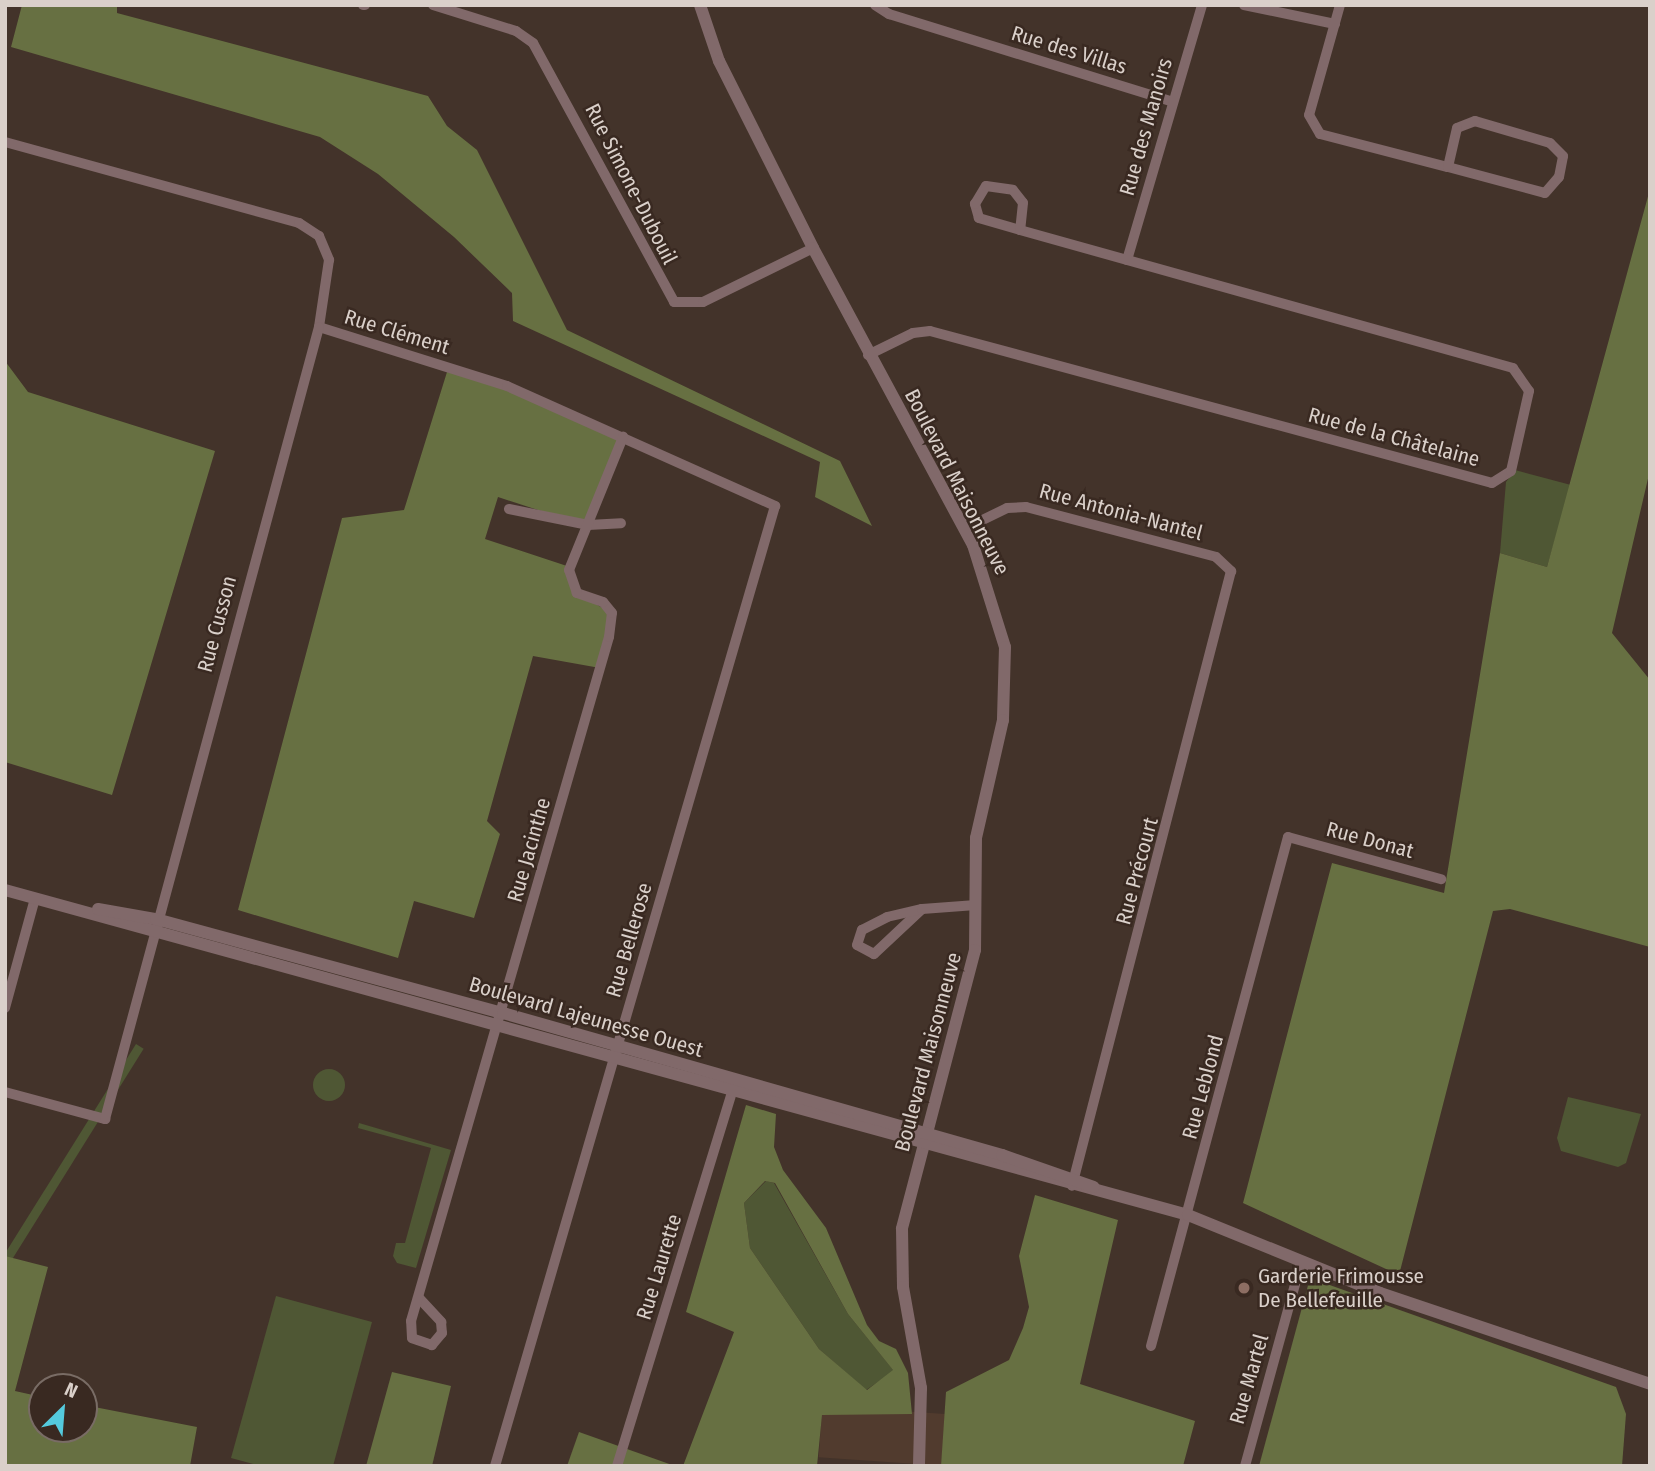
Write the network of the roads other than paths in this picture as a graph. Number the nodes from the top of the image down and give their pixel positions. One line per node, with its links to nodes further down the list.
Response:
1 (433, 5): 12 (street, Rue Simone-Dubouil)
2 (700, 5): 12 (street, Boulevard Maisonneuve)
3 (875, 5): 8 (street, Rue des Villas)
4 (1202, 5): 8 (street, Rue des Manoirs)
5 (1244, 5): 7 (street)
6 (1340, 5): 7 (street)
7 (1335, 24): 10 (street)
8 (1173, 102): 13 (street, Rue des Manoirs)
9 (5, 142): 14 (street, Rue Clément)
10 (1448, 167): 10 (street)
11 (1020, 230): 11 (street, Rue de la Châtelaine); 13 (street, Rue de la Châtelaine)
12 (813, 248): 15 (street, Boulevard Maisonneuve)
13 (1128, 260): 15 (street, Rue de la Châtelaine)
14 (319, 327): 16 (street, Rue Clément); 29 (street, Rue Cusson)
15 (868, 355): 21 (street, Boulevard Maisonneuve)
16 (623, 437): 17 (street, Rue Clément); 20 (street, Rue Jacinthe)
17 (775, 506): 33 (street, Rue Bellerose)
18 (509, 509): 20 (street)
19 (621, 523): 20 (street)
20 (587, 525): 31 (street, Rue Jacinthe)
21 (964, 529): 22 (street, Rue Antonia-Nantel); 27 (street, Boulevard Maisonneuve)
22 (1229, 564): 38 (street, Rue Précourt)
23 (1288, 837): 24 (street, Rue Donat); 39 (street, Rue Leblond)
24 (1441, 879)
25 (5, 890): 26 (street, Boulevard Lajeunesse Ouest)
26 (35, 898): 29 (street, Boulevard Lajeunesse Ouest); 30 (street)
27 (976, 905): 28 (street); 37 (street, Boulevard Maisonneuve)
28 (922, 909): 28 (street)
29 (154, 925): 31 (street, Boulevard Lajeunesse Ouest); 32 (street, Boulevard Lajeunesse Ouest); 36 (street, Rue Cusson)
30 (5, 1008)
31 (503, 1013): 32 (street, Rue Jacinthe); 33 (street, Boulevard Lajeunesse Ouest)
32 (496, 1026): 34 (street, Boulevard Lajeunesse Ouest); 41 (street, Rue Jacinthe)
33 (618, 1045): 34 (street, Rue Bellerose); 35 (street, Boulevard Lajeunesse Ouest)
34 (611, 1057): 35 (street, Boulevard Lajeunesse Ouest); 44 (street, Rue Bellerose)
35 (735, 1085): 37 (street, Boulevard Lajeunesse Ouest); 45 (street, Rue Laurette)
36 (5, 1092)
37 (926, 1140): 38 (street, Boulevard Lajeunesse Ouest); 46 (street, Boulevard Maisonneuve)
38 (1073, 1182): 39 (street, Boulevard Lajeunesse Ouest)
39 (1188, 1215): 40 (street, Boulevard Lajeunesse Ouest); 42 (street, Rue Leblond)
40 (1301, 1263): 43 (street, Boulevard Lajeunesse Ouest); 47 (street, Rue Martel)
41 (419, 1298): 41 (street, Rue Jacinthe)
42 (1151, 1346)
43 (1650, 1384)
44 (495, 1466)
45 (617, 1466)
46 (919, 1466)
47 (1245, 1466)

